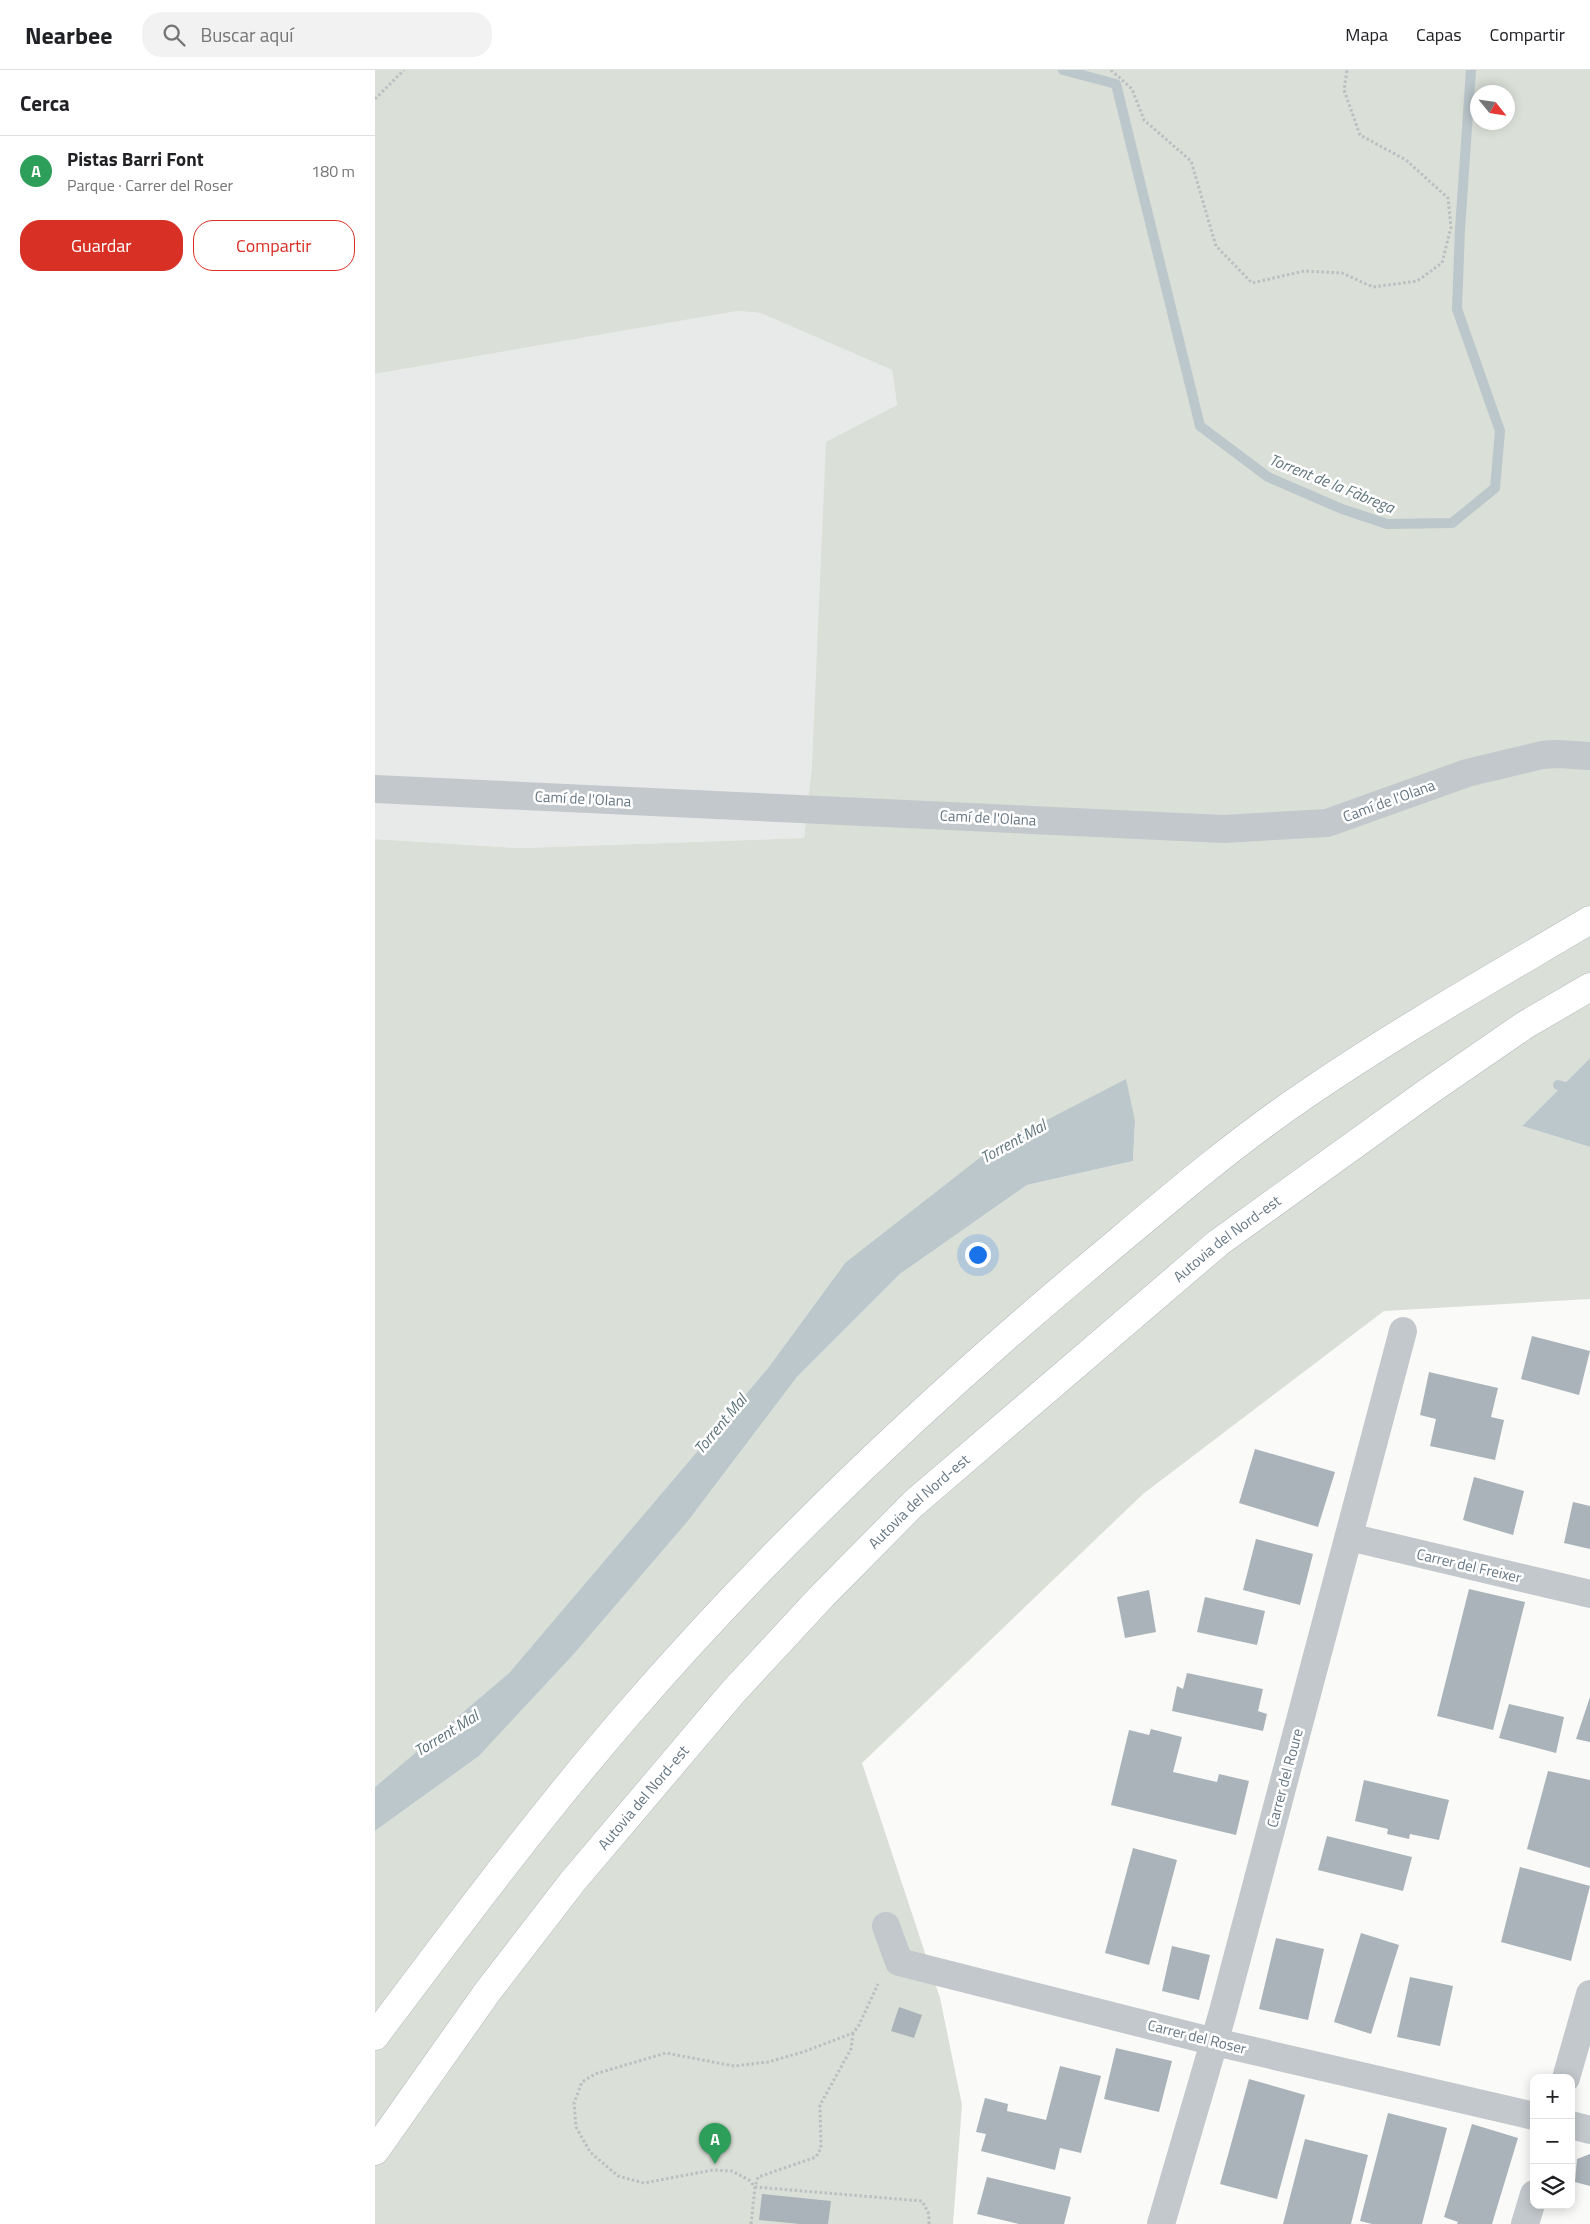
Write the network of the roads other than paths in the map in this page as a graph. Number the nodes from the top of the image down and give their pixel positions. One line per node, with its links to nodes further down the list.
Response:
1 (1590, 756): 2 (street, Camí de l'Olana)
2 (375, 789)
3 (1590, 920): 10 (highway)
4 (1590, 987): 16 (highway, Autovia del Nord-est)
5 (1403, 1331): 6 (street, Carrer del Roure)
6 (1349, 1537): 7 (street, Carrer del Freixer); 11 (street, Carrer del Roure)
7 (1590, 1594)
8 (887, 1926): 11 (street, Carrer del Roser)
9 (1590, 1994): 12 (street)
10 (375, 2036)
11 (1215, 2042): 13 (street, Carrer del Roser); 18 (street, Carrer del Roure)
12 (1567, 2074)
13 (1530, 2115)
14 (1575, 2126): 15 (street)
15 (1590, 2130)
16 (375, 2151)
17 (1530, 2207): 19 (street)
18 (1161, 2224)
19 (1525, 2224)

